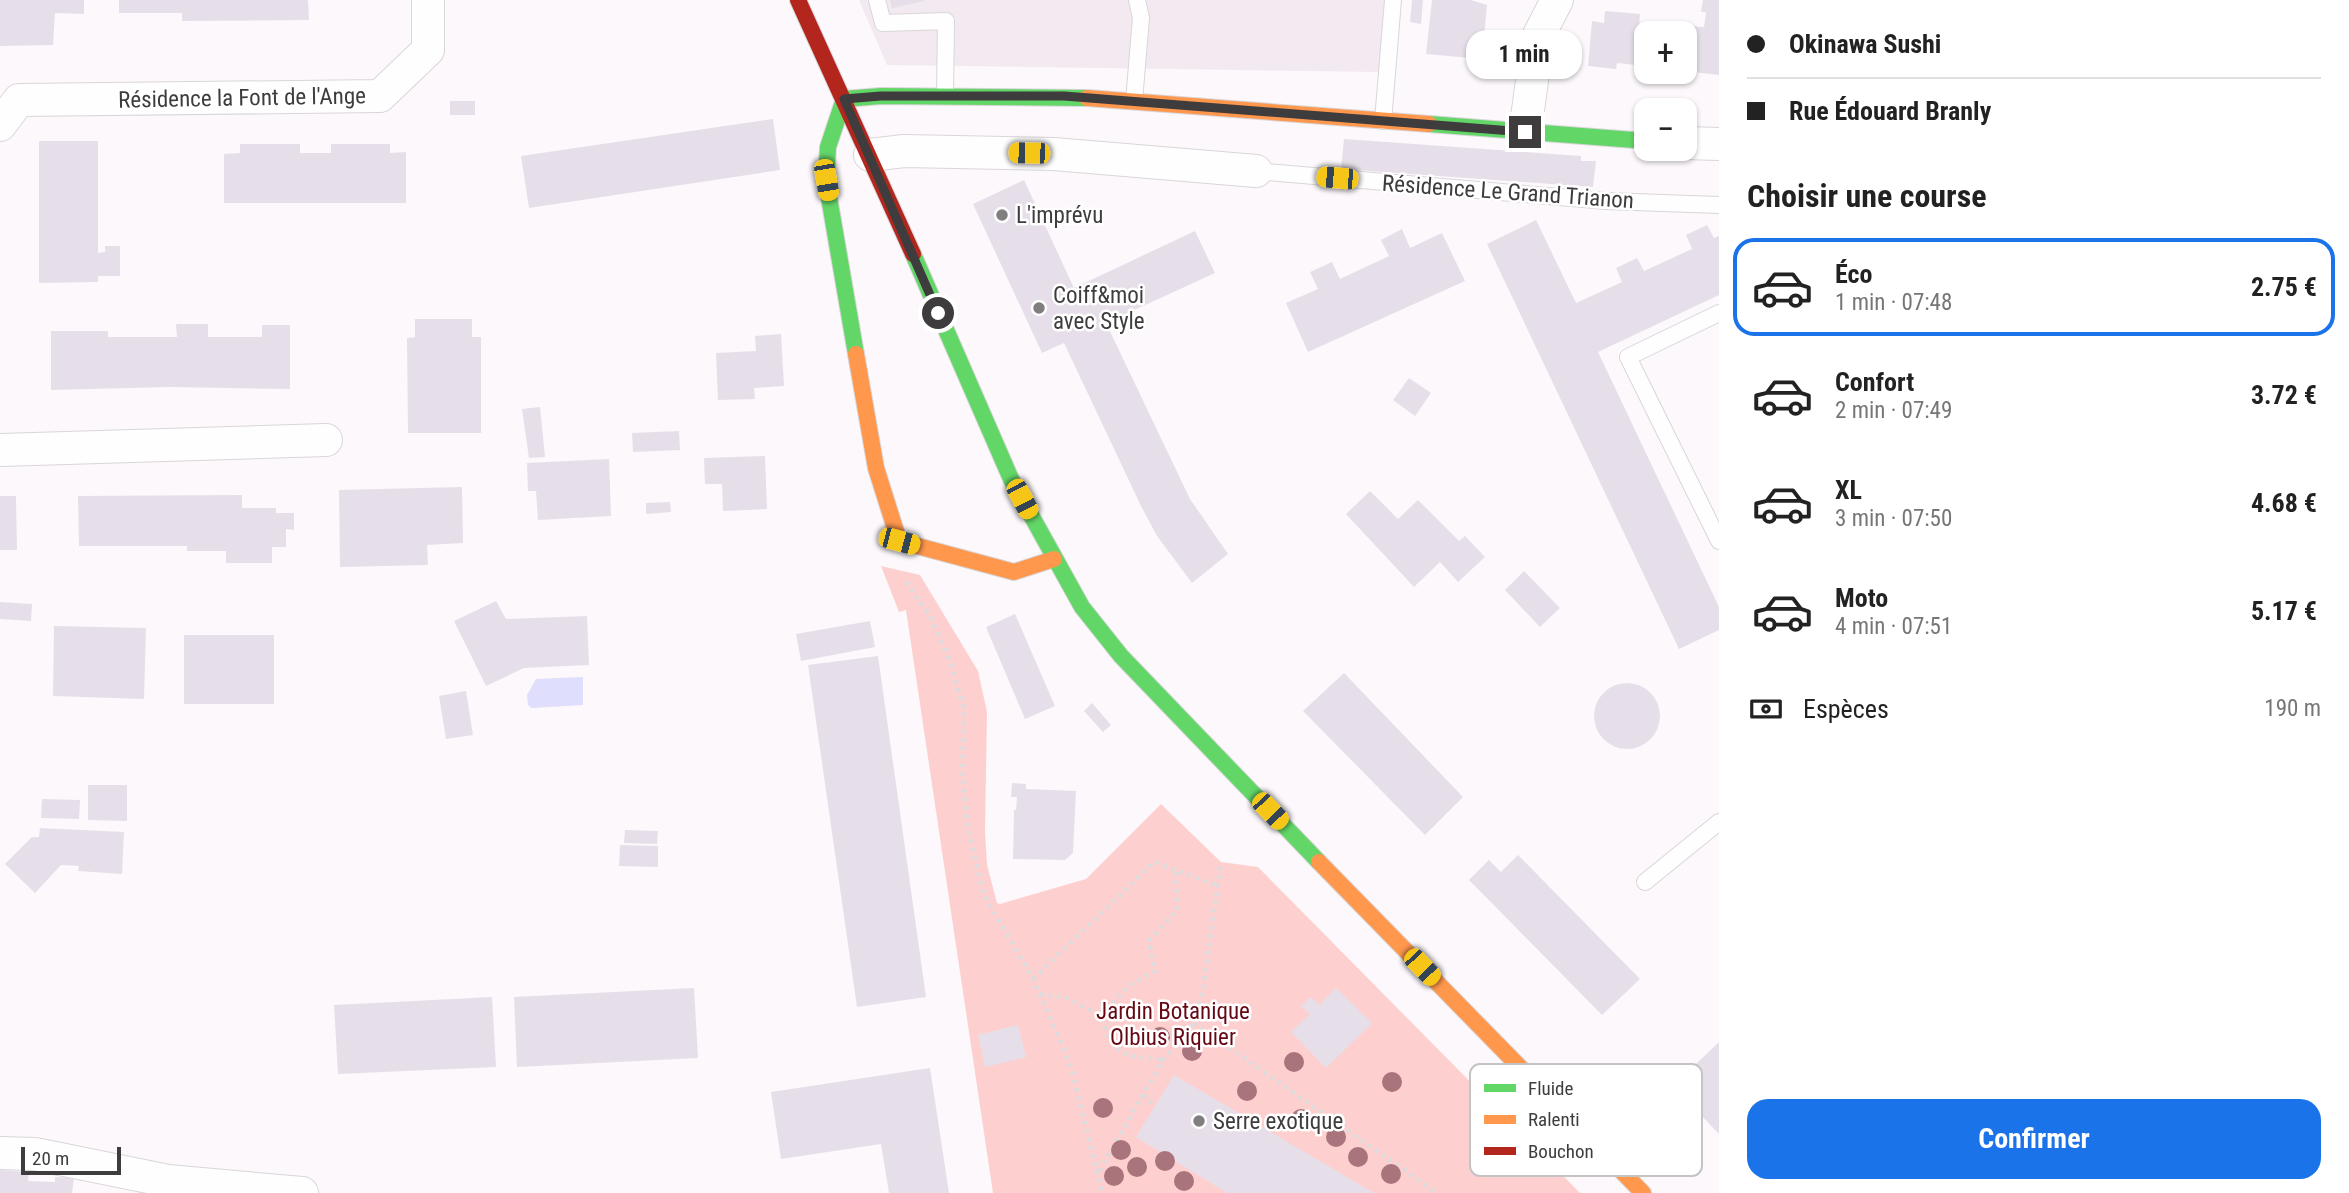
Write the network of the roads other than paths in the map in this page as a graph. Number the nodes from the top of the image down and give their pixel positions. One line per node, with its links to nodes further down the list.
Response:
1 (428, 0): 11 (street, Résidence la Font de l'Ange)
2 (797, 0): 8 (street)
3 (877, 0): 7 (lane)
4 (1137, 0): 9 (lane)
5 (1393, 0): 10 (lane)
6 (1557, 0): 12 (street)
7 (945, 96): 8 (street); 9 (street)
8 (844, 99): 16 (street); 23 (street)
9 (1134, 101): 10 (street)
10 (1383, 121): 12 (street)
11 (0, 125)
12 (1525, 132): 13 (street)
13 (1634, 140)
14 (1697, 143): 15 (street)
15 (1719, 144)
16 (870, 155): 17 (street); 23 (street)
17 (1256, 171): 18 (lane, Résidence Le Grand Trianon)
18 (1719, 205)
19 (1719, 313): 22 (lane)
20 (326, 440): 21 (street)
21 (0, 450)
22 (1719, 541)
23 (1054, 559): 26 (street)
24 (1719, 821): 25 (lane)
25 (1645, 882)
26 (1518, 1064)
27 (0, 1153): 29 (street)
28 (1626, 1176): 30 (street)
29 (302, 1193)
30 (1643, 1193)

